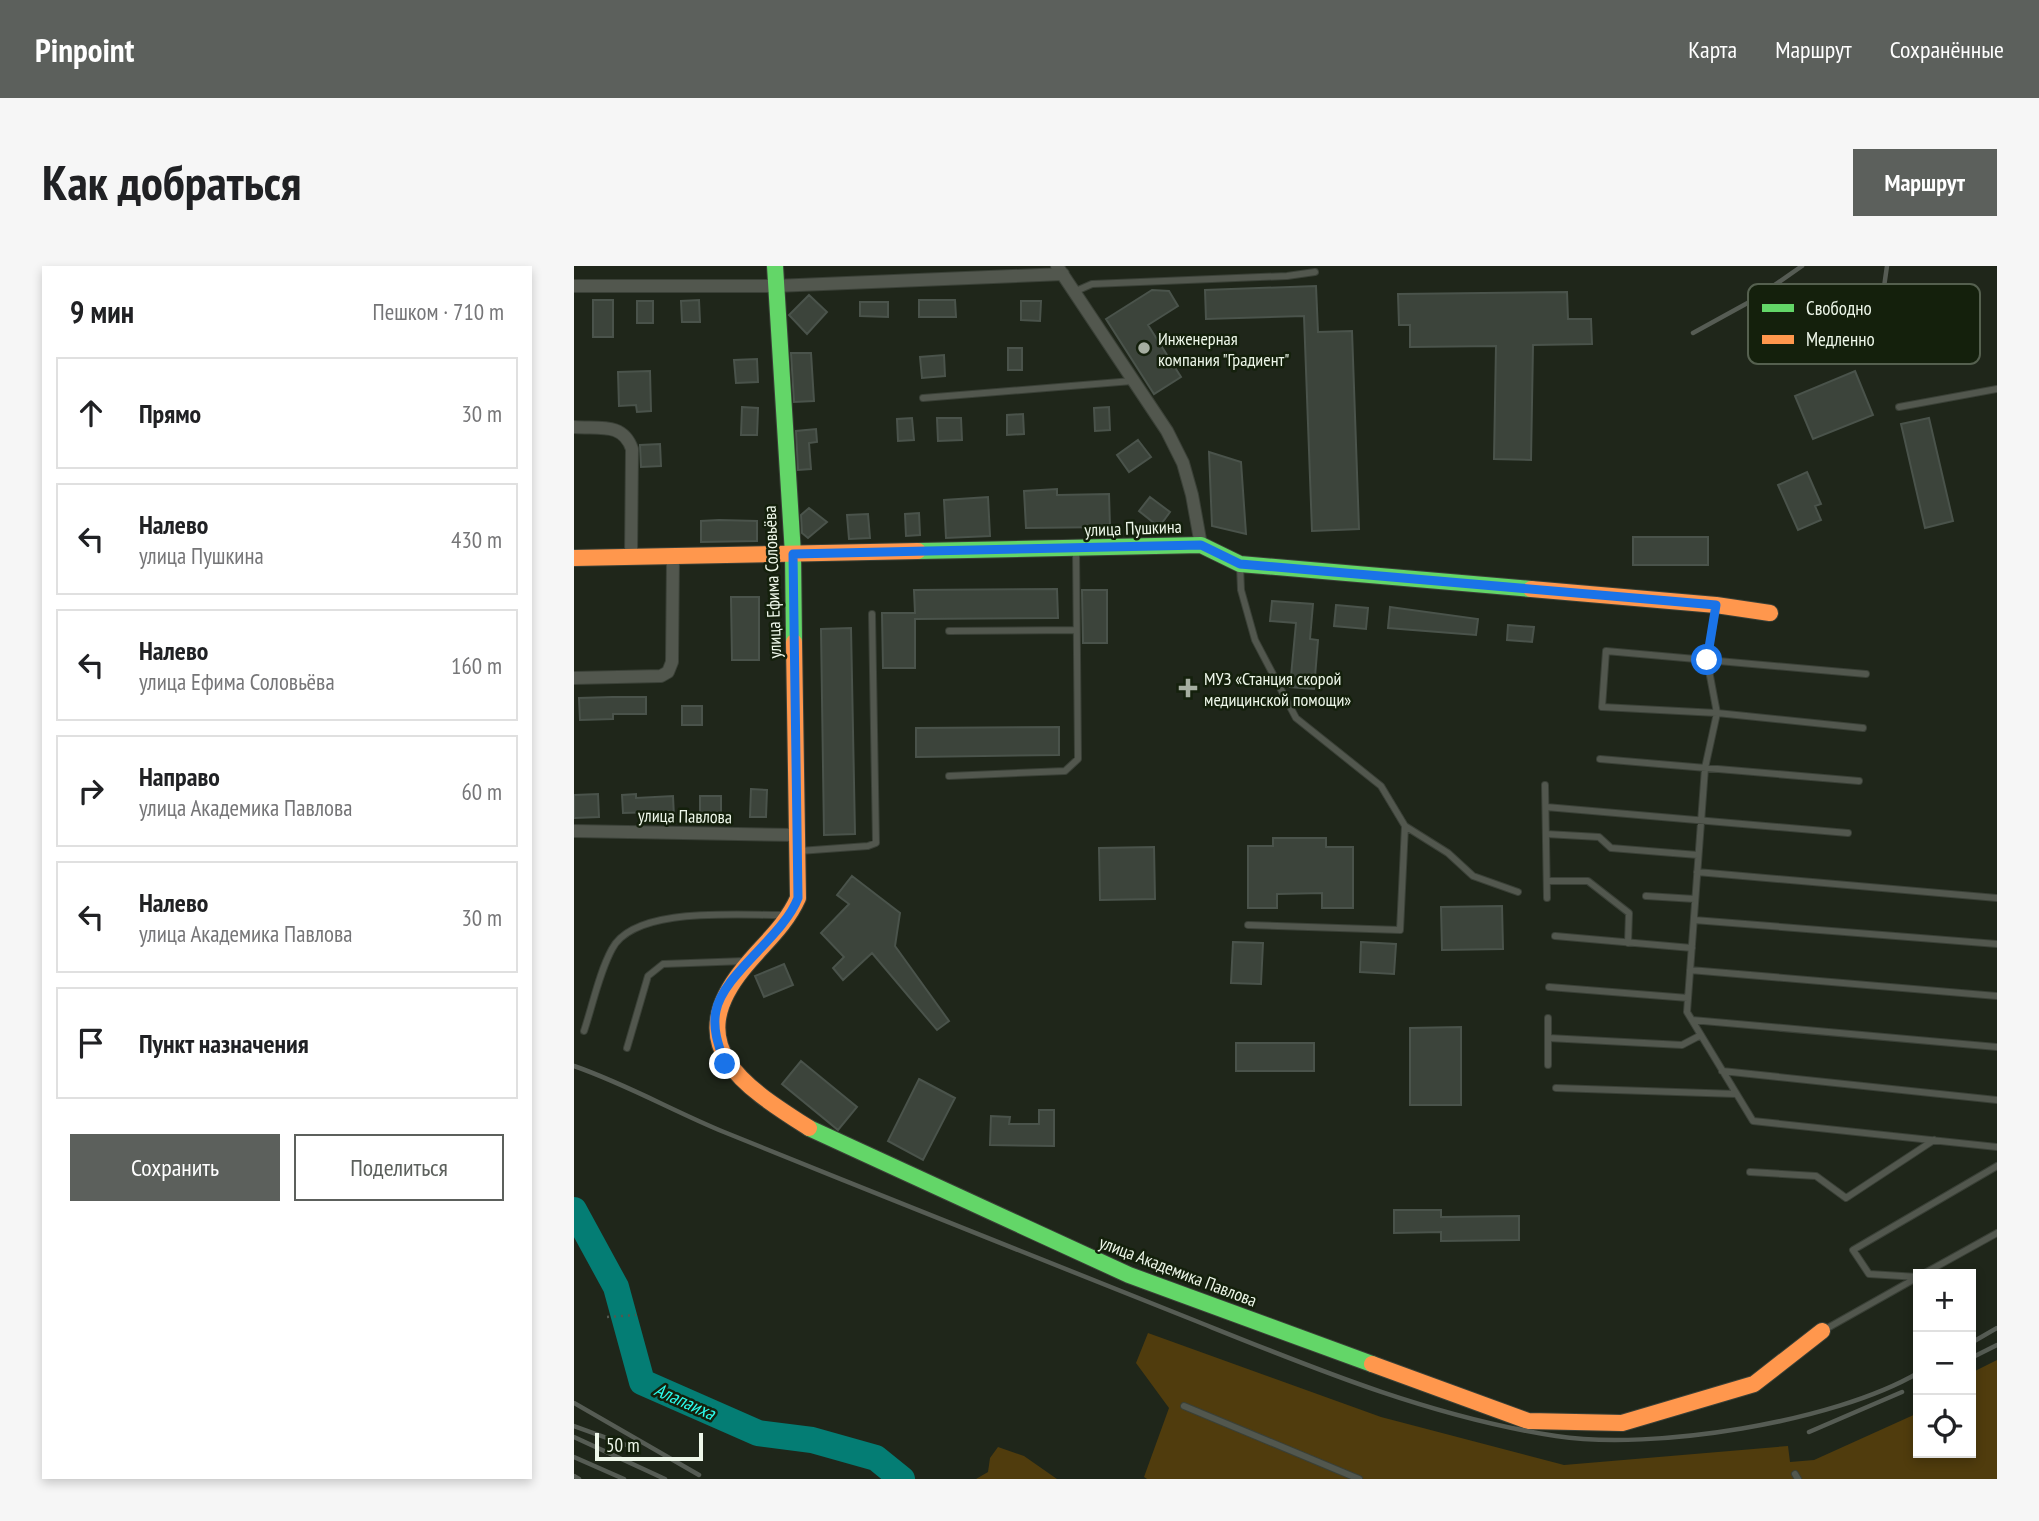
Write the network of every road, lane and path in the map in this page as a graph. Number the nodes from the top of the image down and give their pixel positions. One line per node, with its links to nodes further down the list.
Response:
1 (775, 266): 5 (street, улица Ефима Соловьёва)
2 (1060, 270): 5 (street); 6 (street)
3 (1315, 272): 6 (lane)
4 (574, 286): 5 (street)
5 (775, 286): 14 (street, улица Ефима Соловьёва)
6 (1076, 291): 7 (street)
7 (1132, 382): 9 (lane); 12 (street)
8 (1997, 389): 10 (lane)
9 (923, 398)
10 (1899, 407)
11 (574, 427): 17 (street)
12 (1201, 545): 13 (street, улица Пушкина); 18 (street, улица Пушкина)
13 (1076, 549): 14 (street, улица Пушкина); 22 (lane)
14 (793, 554): 15 (street, улица Пушкина); 40 (street, улица Ефима Соловьёва)
15 (673, 557): 17 (street, улица Пушкина); 26 (street)
16 (574, 558): 17 (street, улица Пушкина)
17 (631, 558)
18 (1240, 564): 19 (street, улица Пушкина); 36 (lane)
19 (1716, 605): 20 (street, улица Пушкина); 24 (lane)
20 (1770, 613)
21 (872, 614): 40 (lane)
22 (1076, 629): 23 (lane); 31 (lane)
23 (949, 631)
24 (1707, 660): 25 (lane); 27 (lane); 27 (lane)
25 (1866, 674)
26 (574, 678)
27 (1717, 713): 28 (lane); 30 (lane)
28 (1863, 728)
29 (1600, 759): 30 (lane)
30 (1705, 768): 32 (lane); 35 (lane)
31 (949, 776)
32 (1859, 781)
33 (1545, 785): 34 (lane)
34 (1546, 807): 35 (lane); 39 (lane)
35 (1701, 820): 38 (lane); 41 (lane)
36 (1405, 826): 44 (lane); 52 (lane)
37 (574, 831): 40 (street, улица Павлова)
38 (1848, 833)
39 (1546, 834): 41 (lane); 43 (lane)
40 (796, 843): 46 (street, улица Ефима Соловьёва)
41 (1698, 855): 42 (lane)
42 (1697, 872): 48 (lane); 49 (lane)
43 (1547, 881): 47 (lane); 54 (lane)
44 (1518, 892)
45 (1646, 895): 49 (lane)
46 (798, 898): 50 (street, улица Академика Павлова)
47 (1547, 898)
48 (1997, 898)
49 (1695, 900): 51 (lane)
50 (792, 915): 57 (street, улица Академика Павлова); 64 (lane)
51 (1694, 920): 55 (lane); 56 (lane)
52 (1248, 925)
53 (1555, 936): 54 (lane)
54 (1628, 943): 56 (lane)
55 (1997, 944)
56 (1692, 948): 58 (lane)
57 (750, 961): 68 (lane); 84 (street, улица Академика Павлова)
58 (1690, 970): 60 (lane); 61 (lane)
59 (1549, 987): 61 (lane)
60 (1997, 996)
61 (1688, 998): 63 (lane)
62 (1548, 1018): 66 (lane)
63 (1692, 1020): 65 (lane); 67 (lane)
64 (584, 1031)
65 (1701, 1035): 66 (lane); 70 (lane)
66 (1548, 1038): 69 (lane)
67 (1997, 1047)
68 (627, 1048)
69 (1548, 1065)
70 (1722, 1071): 72 (lane); 73 (lane)
71 (1556, 1088): 72 (lane)
72 (1736, 1094): 74 (lane)
73 (1997, 1100)
74 (1934, 1140): 75 (lane); 77 (lane)
75 (1997, 1147)
76 (1997, 1166): 80 (lane)
77 (1750, 1172)
78 (1997, 1233): 79 (lane)
79 (1932, 1269)
80 (1913, 1277)
81 (1913, 1280): 84 (lane)
82 (636, 1315): 83 (path)
83 (607, 1317)
84 (1822, 1331)
85 (1184, 1406): 86 (lane)
86 (1359, 1479)

